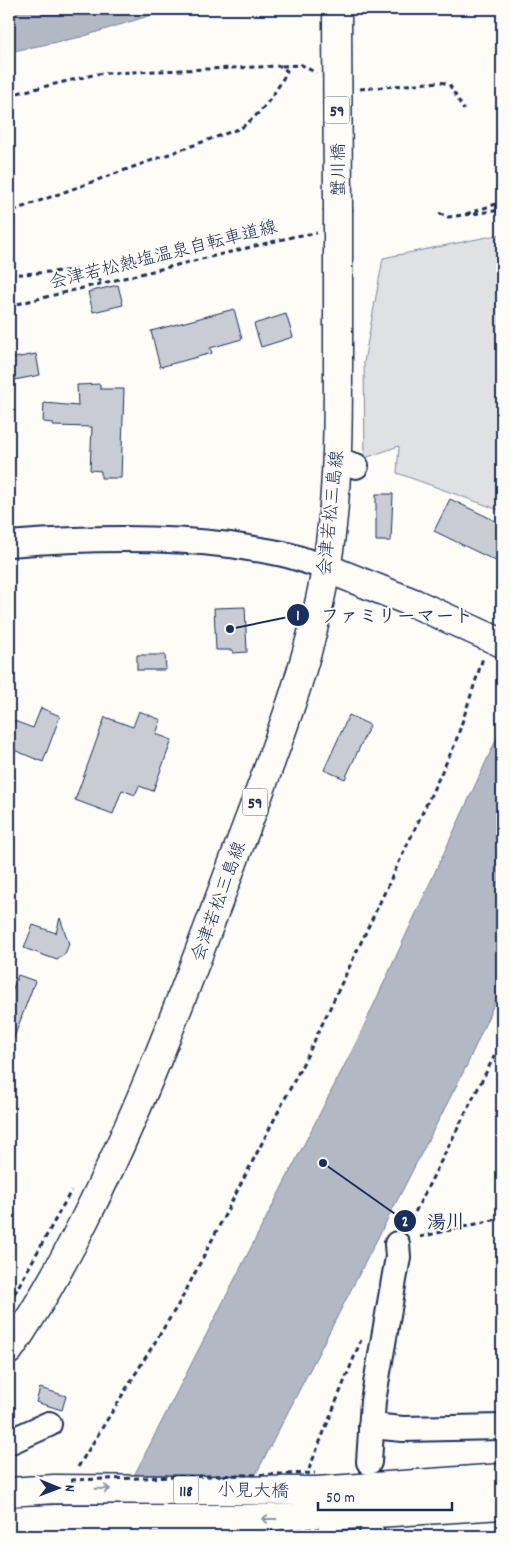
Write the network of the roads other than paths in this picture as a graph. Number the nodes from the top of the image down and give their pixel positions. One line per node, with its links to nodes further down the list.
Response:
1 (337, 9): 2 (main road, 蟹川橋 / 59, bridge)
2 (331, 222): 4 (main road, 会津若松三島線 / 59)
3 (9, 544): 4 (street)
4 (326, 568): 5 (main road); 7 (main road, 会津若松三島線 / 59)
5 (495, 645)
6 (397, 1244): 9 (street)
7 (9, 1350)
8 (49, 1424): 11 (street)
9 (371, 1426): 10 (street); 12 (street)
10 (502, 1427)
11 (9, 1442)
12 (369, 1462)
13 (502, 1478): 14 (main road, 小見大橋 / 118, one-way to 13)
14 (9, 1492)
15 (502, 1505): 16 (main road, 小見大橋 / 118, one-way to 16)
16 (9, 1522)

